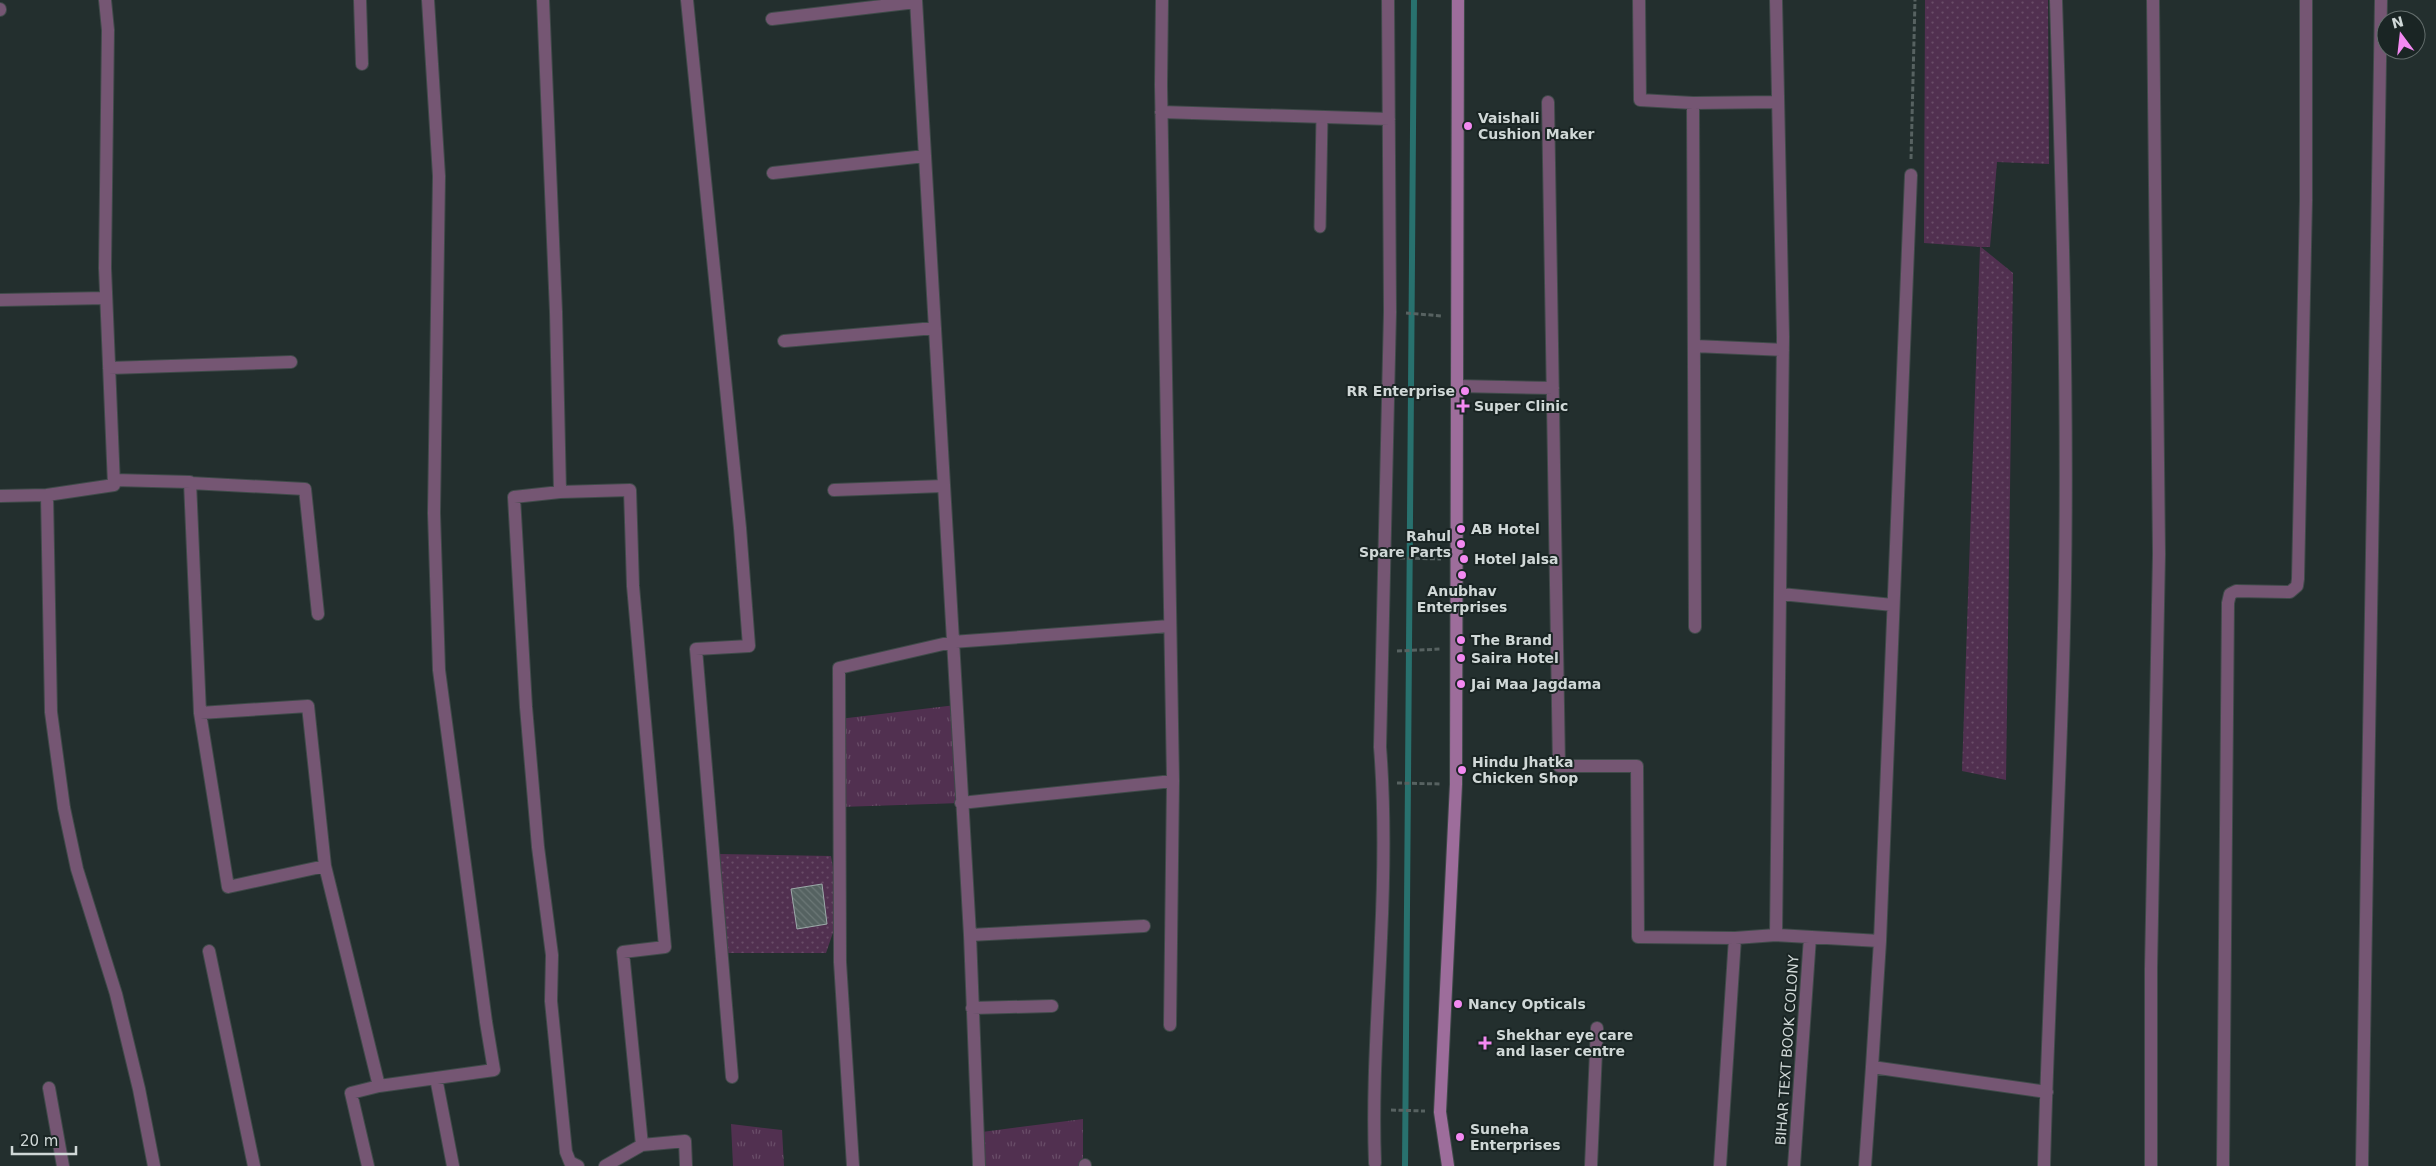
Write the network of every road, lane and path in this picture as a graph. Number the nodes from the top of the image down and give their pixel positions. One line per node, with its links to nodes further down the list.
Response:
1 (105, 0): 29 (street)
2 (360, 0): 18 (street)
3 (428, 0): 77 (street)
4 (543, 0): 45 (street)
5 (687, 0): 76 (street)
6 (1162, 0): 22 (street)
7 (1388, 0): 24 (street)
8 (1458, 0): 39 (street)
9 (1639, 0): 21 (street)
10 (1776, 0): 20 (street)
11 (1915, 0): 27 (path)
12 (2056, 0): 80 (street)
13 (2153, 0): 101 (street)
14 (2306, 0): 102 (street)
15 (2381, 0): 103 (street)
16 (916, 1): 17 (street); 25 (street)
17 (772, 19)
18 (362, 64)
19 (1548, 102): 40 (street)
20 (1778, 102): 21 (street); 36 (street)
21 (1693, 103): 35 (street)
22 (1161, 112): 23 (street); 53 (street)
23 (1322, 117): 24 (street); 28 (lane)
24 (1389, 119): 84 (street)
25 (925, 156): 26 (street); 33 (street)
26 (773, 173)
27 (1911, 175): 51 (street)
28 (1320, 227)
29 (106, 298): 30 (street); 38 (street)
30 (0, 300)
31 (1406, 313): 32 (path)
32 (1433, 315)
33 (935, 328): 34 (street); 43 (street)
34 (784, 341)
35 (1694, 346): 36 (street); 54 (street)
36 (1783, 350): 50 (street)
37 (291, 362): 38 (street)
38 (109, 368): 41 (street)
39 (1457, 386): 40 (street); 95 (street)
40 (1552, 388): 68 (street)
41 (114, 480): 42 (street); 46 (street)
42 (190, 483): 52 (street); 58 (street)
43 (943, 486): 44 (street); 55 (street)
44 (834, 490)
45 (560, 492): 83 (street); 90 (street)
46 (47, 495): 47 (street); 86 (street)
47 (0, 496)
48 (1401, 558): 49 (path)
49 (1429, 559)
50 (1781, 594): 51 (street); 66 (street)
51 (1893, 605): 69 (street)
52 (318, 614)
53 (1170, 626): 55 (street); 59 (street)
54 (1695, 627)
55 (952, 642): 62 (street); 93 (street)
56 (1425, 650): 57 (path)
57 (1403, 651)
58 (200, 713): 63 (street); 63 (street)
59 (1173, 781): 62 (street); 73 (street)
60 (1404, 783): 61 (path)
61 (1430, 783)
62 (961, 803): 65 (street)
63 (325, 866): 78 (street)
64 (1144, 926): 65 (street)
65 (970, 935): 72 (street)
66 (1776, 935): 67 (street); 68 (street)
67 (1810, 937): 69 (street); 98 (street, BIHAR TEXT BOOK COLONY)
68 (1735, 938): 97 (street)
69 (1880, 941): 75 (street)
70 (209, 951): 87 (street)
71 (1052, 1006): 72 (street)
72 (972, 1008): 94 (street)
73 (1170, 1024)
74 (1597, 1028): 96 (street)
75 (1872, 1067): 80 (street); 99 (street)
76 (732, 1077)
77 (436, 1078): 78 (street); 89 (street)
78 (379, 1086): 88 (street)
79 (49, 1088): 85 (street)
80 (2047, 1092): 100 (street)
81 (1390, 1110): 82 (path)
82 (1421, 1111)
83 (642, 1145): 91 (street); 92 (street)
84 (1375, 1162)
85 (63, 1166)
86 (154, 1166)
87 (254, 1166)
88 (368, 1166)
89 (453, 1166)
90 (578, 1166)
91 (605, 1166)
92 (686, 1166)
93 (853, 1166)
94 (979, 1166)
95 (1448, 1166)
96 (1591, 1166)
97 (1720, 1166)
98 (1794, 1166)
99 (1865, 1166)
100 (2044, 1166)
101 (2151, 1166)
102 (2223, 1166)
103 (2362, 1166)

